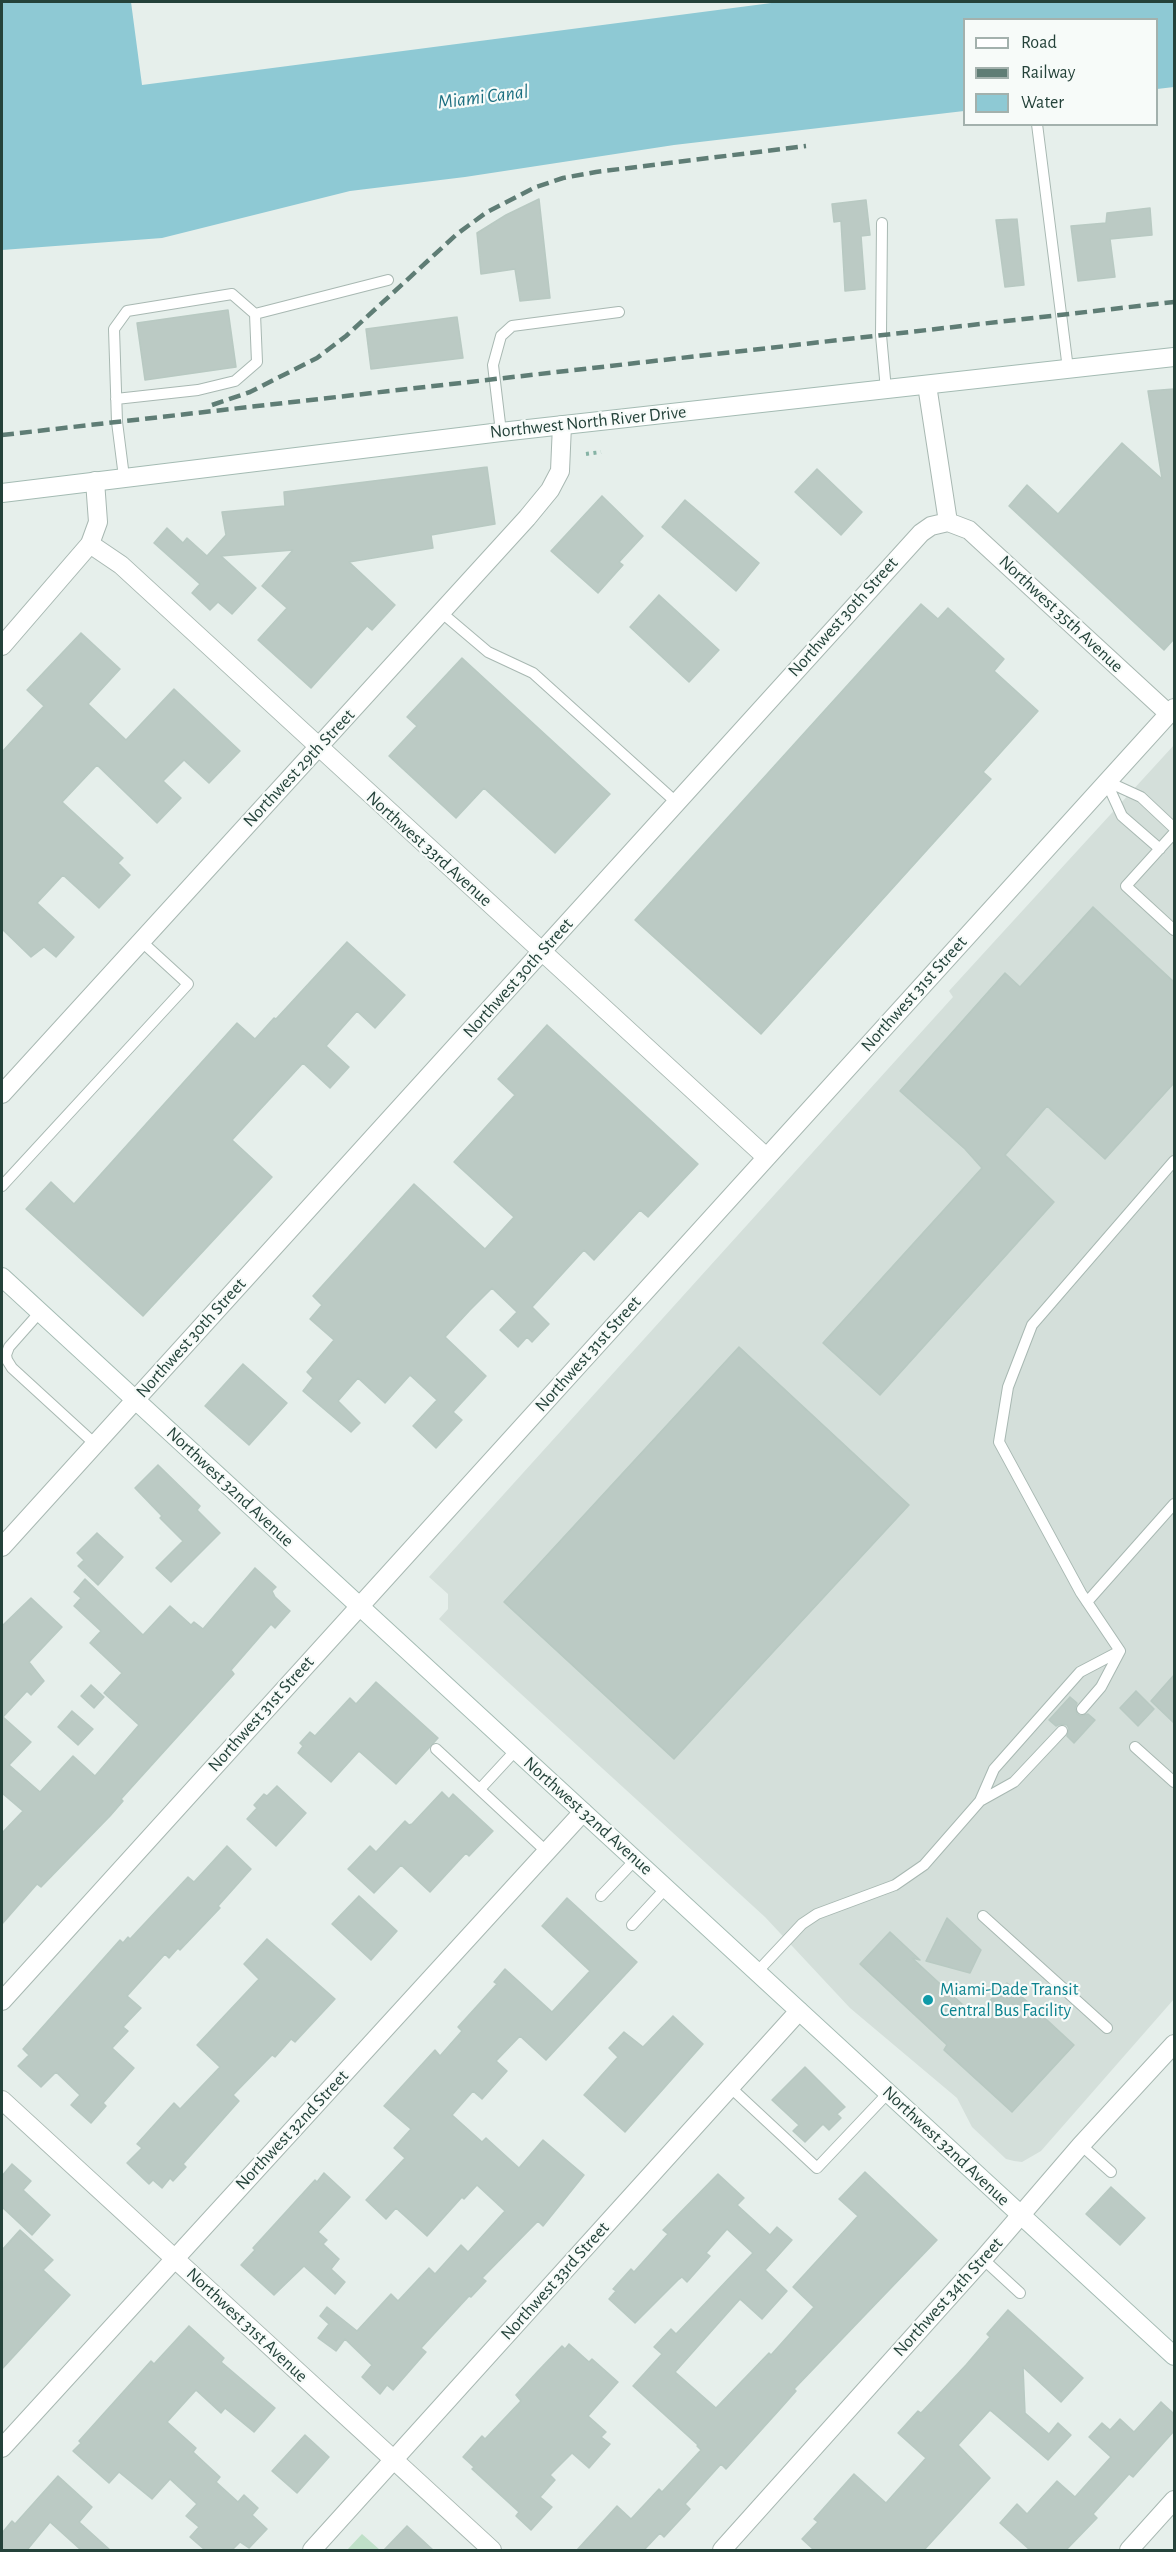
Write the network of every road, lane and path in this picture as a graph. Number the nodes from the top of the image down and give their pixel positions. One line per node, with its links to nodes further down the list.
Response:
1 (1037, 126): 7 (lane)
2 (882, 223): 9 (lane)
3 (388, 280): 5 (lane)
4 (619, 312): 12 (lane)
5 (255, 314): 10 (lane); 10 (lane)
6 (1174, 357): 7 (street, Northwest North River Drive)
7 (1068, 369): 8 (street, Northwest North River Drive)
8 (927, 385): 9 (street, Northwest North River Drive); 18 (street)
9 (886, 390): 11 (street, Northwest North River Drive)
10 (116, 399): 15 (lane)
11 (562, 426): 12 (street, Northwest North River Drive); 20 (street, Northwest 29th Street)
12 (501, 432): 15 (street, Northwest North River Drive)
13 (601, 452): 14 (path)
14 (586, 454)
15 (124, 477): 16 (street, Northwest North River Drive)
16 (95, 481): 17 (street, Northwest North River Drive); 19 (street)
17 (2, 493)
18 (948, 522): 22 (street, Northwest 35th Avenue); 25 (street, Northwest 30th Street)
19 (90, 543): 21 (street); 23 (street, Northwest 33rd Avenue)
20 (442, 613): 23 (street, Northwest 29th Street); 25 (lane)
21 (2, 646)
22 (1172, 711): 24 (street, Northwest 31st Street)
23 (318, 747): 29 (street, Northwest 29th Street); 30 (street, Northwest 33rd Avenue)
24 (1106, 782): 26 (lane); 27 (lane); 32 (street, Northwest 31st Street)
25 (676, 803): 30 (street, Northwest 30th Street)
26 (1174, 831): 27 (lane)
27 (1160, 849): 28 (lane)
28 (1174, 930)
29 (141, 940): 31 (street, Northwest 29th Street); 34 (lane)
30 (542, 952): 32 (street, Northwest 33rd Avenue); 37 (street, Northwest 30th Street)
31 (2, 1094)
32 (766, 1157): 42 (street, Northwest 31st Street)
33 (1174, 1161): 41 (lane)
34 (2, 1186)
35 (2, 1277): 36 (street, Northwest 32nd Avenue)
36 (40, 1312): 37 (street, Northwest 32nd Avenue); 38 (lane)
37 (135, 1399): 38 (street, Northwest 30th Street); 42 (street, Northwest 32nd Avenue)
38 (95, 1444): 40 (street, Northwest 30th Street)
39 (1174, 1504): 41 (lane)
40 (2, 1547)
41 (1087, 1602): 43 (lane)
42 (359, 1606): 48 (street, Northwest 32nd Avenue); 60 (street, Northwest 31st Street)
43 (1120, 1651): 44 (lane); 51 (lane)
44 (1082, 1709)
45 (1062, 1731): 51 (lane)
46 (1136, 1747): 49 (lane)
47 (436, 1749): 50 (lane)
48 (516, 1750): 50 (lane); 52 (street, Northwest 32nd Avenue)
49 (1174, 1782)
50 (480, 1789): 53 (lane)
51 (980, 1801): 59 (lane)
52 (584, 1812): 53 (street, Northwest 32nd Street); 54 (street, Northwest 32nd Avenue)
53 (547, 1852): 70 (street, Northwest 32nd Street)
54 (636, 1859): 55 (street, Northwest 32nd Avenue); 56 (lane)
55 (666, 1888): 58 (lane); 59 (street, Northwest 32nd Avenue)
56 (600, 1896)
57 (983, 1916): 62 (lane)
58 (632, 1925)
59 (758, 1972): 61 (street, Northwest 32nd Avenue)
60 (2, 2001)
61 (799, 2011): 64 (street, Northwest 33rd Street); 65 (street, Northwest 32nd Avenue)
62 (1107, 2028)
63 (1174, 2044): 67 (street, Northwest 34th Street)
64 (730, 2087): 65 (lane); 75 (street, Northwest 33rd Street)
65 (888, 2093): 69 (street, Northwest 32nd Avenue)
66 (2, 2100): 70 (street, Northwest 31st Avenue)
67 (1081, 2145): 68 (lane); 69 (street, Northwest 34th Street)
68 (1111, 2172)
69 (1021, 2215): 71 (street, Northwest 34th Street); 73 (street, Northwest 32nd Avenue)
70 (175, 2257): 74 (street, Northwest 32nd Street); 75 (street, Northwest 31st Avenue)
71 (983, 2259): 72 (lane); 79 (street, Northwest 34th Street)
72 (1020, 2293)
73 (1174, 2356)
74 (2, 2448)
75 (393, 2461): 77 (street, Northwest 33rd Street); 78 (street, Northwest 31st Avenue)
76 (1174, 2500): 80 (street)
77 (312, 2550)
78 (492, 2550)
79 (722, 2550)
80 (1129, 2550)

